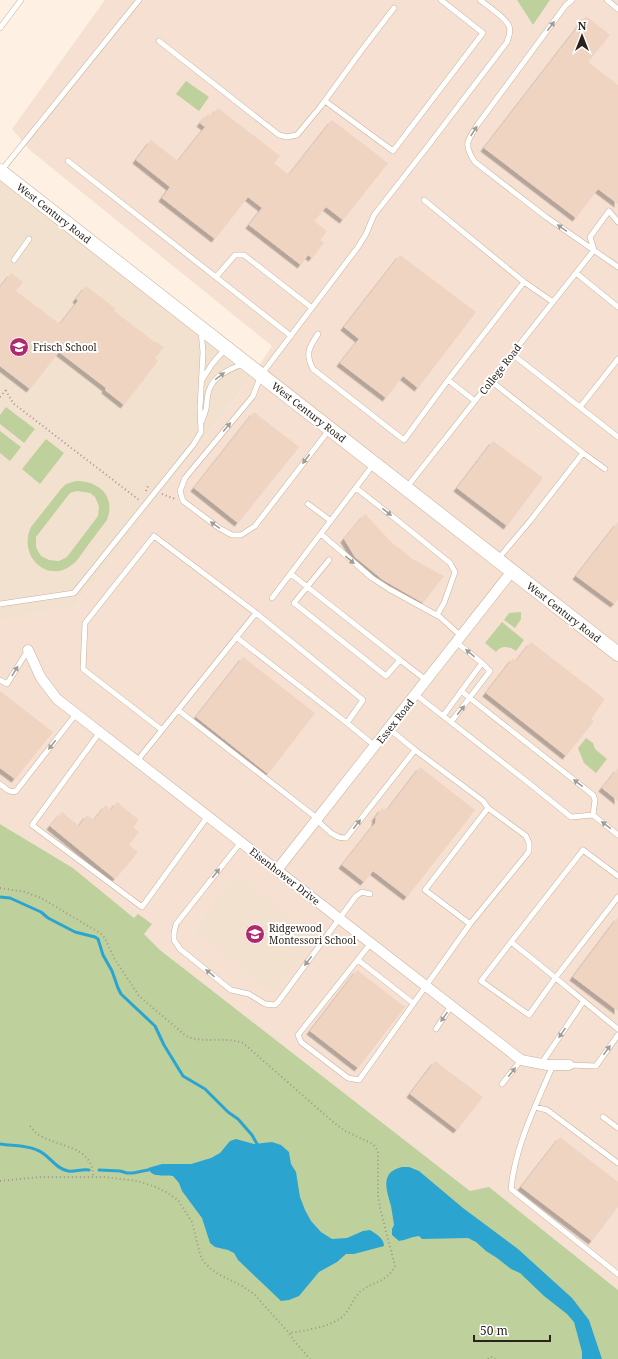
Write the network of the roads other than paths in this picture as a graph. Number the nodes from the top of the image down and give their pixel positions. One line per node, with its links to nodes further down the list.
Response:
1 (21, 0): 9 (lane)
2 (139, 0): 13 (lane)
3 (441, 0): 11 (lane)
4 (480, 0): 25 (lane)
5 (572, 0): 17 (lane, one-way to 5)
6 (607, 0): 8 (lane)
7 (394, 8): 11 (lane)
8 (618, 9)
9 (0, 28)
10 (159, 41): 11 (lane)
11 (325, 101)
12 (68, 161): 21 (lane)
13 (0, 172): 26 (main road, West Century Road)
14 (424, 200): 22 (lane)
15 (618, 222): 17 (lane)
16 (30, 239): 18 (lane)
17 (594, 250): 19 (lane); 20 (lane, College Road)
18 (14, 260)
19 (618, 267)
20 (576, 273): 23 (lane, College Road); 24 (lane)
21 (216, 277): 25 (lane); 28 (lane)
22 (524, 282): 23 (lane); 34 (lane)
23 (553, 302): 30 (lane, College Road)
24 (618, 307)
25 (312, 308): 28 (lane)
26 (201, 328): 29 (main road, West Century Road); 36 (lane)
27 (318, 334): 34 (lane)
28 (291, 336): 33 (lane)
29 (226, 347): 32 (main road, West Century Road); 36 (lane)
30 (512, 354): 35 (lane, College Road); 38 (lane)
31 (618, 359): 38 (lane)
32 (246, 363): 33 (main road, West Century Road); 39 (lane, one-way to 32)
33 (261, 375): 40 (main road, West Century Road); 40 (lane, one-way to 33)
34 (448, 380): 37 (lane)
35 (491, 381): 37 (lane, College Road); 42 (lane)
36 (201, 382): 39 (lane)
37 (475, 401): 46 (lane, College Road)
38 (580, 407): 41 (lane)
39 (200, 424): 56 (lane)
40 (330, 429): 43 (main road, West Century Road)
41 (618, 436)
42 (583, 453): 44 (lane); 51 (lane)
43 (374, 463): 45 (lane); 46 (main road, West Century Road)
44 (605, 469)
45 (356, 488): 48 (lane); 58 (lane, one-way to 58)
46 (406, 488): 51 (main road, West Century Road)
47 (308, 504): 48 (lane)
48 (331, 521): 49 (lane)
49 (321, 534): 53 (lane); 58 (lane, one-way to 58)
50 (329, 560): 54 (lane)
51 (497, 560): 52 (main road, West Century Road)
52 (512, 571): 60 (street, Essex Road); 62 (main road, West Century Road)
53 (291, 574): 54 (lane); 55 (lane)
54 (307, 587): 63 (lane); 63 (lane)
55 (272, 598)
56 (0, 604)
57 (256, 613): 59 (lane); 74 (lane); 76 (lane)
58 (437, 615): 60 (lane)
59 (236, 637): 70 (lane); 74 (lane)
60 (458, 639): 64 (lane, one-way to 60); 66 (street, Essex Road)
61 (28, 650): 65 (lane, one-way to 61); 71 (street, Eisenhower Drive)
62 (618, 654)
63 (400, 660): 66 (lane)
64 (482, 663): 67 (lane); 69 (lane)
65 (0, 680)
66 (426, 680): 68 (street, Essex Road)
67 (462, 691): 69 (lane); 72 (lane)
68 (415, 694): 72 (lane); 75 (street, Essex Road)
69 (470, 698): 73 (lane, one-way to 69); 83 (lane, one-way to 69)
70 (178, 710): 76 (lane); 85 (lane)
71 (76, 714): 77 (street, Eisenhower Drive); 81 (lane, one-way to 81)
72 (443, 716): 73 (lane)
73 (451, 722): 83 (lane)
74 (347, 723): 78 (lane)
75 (388, 728): 78 (street, Essex Road); 79 (lane)
76 (162, 730): 80 (lane)
77 (100, 732): 80 (street, Eisenhower Drive); 84 (lane)
78 (375, 746): 85 (street, Essex Road)
79 (415, 750): 82 (lane); 85 (lane, one-way to 79)
80 (137, 761): 84 (street, Eisenhower Drive)
81 (0, 784)
82 (488, 808): 93 (lane); 93 (lane)
83 (593, 815): 86 (lane, one-way to 83)
84 (208, 816): 87 (street, Eisenhower Drive)
85 (318, 819): 88 (street, Essex Road)
86 (618, 835)
87 (241, 842): 88 (street, Eisenhower Drive); 92 (lane, one-way to 87)
88 (278, 870): 92 (street, Eisenhower Drive)
89 (618, 876): 94 (lane)
90 (370, 894): 92 (lane)
91 (618, 897): 97 (lane)
92 (340, 919): 95 (street, Eisenhower Drive)
93 (470, 924): 98 (lane)
94 (511, 942): 97 (lane); 97 (lane)
95 (371, 943): 96 (lane); 98 (street, Eisenhower Drive)
96 (358, 960): 100 (lane); 100 (lane)
97 (556, 977): 99 (lane)
98 (426, 986): 100 (lane); 101 (street, Eisenhower Drive)
99 (583, 1002): 102 (lane); 106 (lane, one-way to 106)
100 (414, 1003)
101 (452, 1006): 103 (lane, one-way to 103); 105 (street, Eisenhower Drive)
102 (618, 1028)
103 (436, 1029)
104 (618, 1035): 108 (lane, one-way to 104)
105 (521, 1060): 106 (street, Eisenhower Drive); 109 (lane, one-way to 105)
106 (541, 1064): 107 (street, Eisenhower Drive)
107 (553, 1065): 108 (street, Eisenhower Drive); 110 (lane)
108 (569, 1065)
109 (502, 1084)
110 (535, 1107): 113 (lane); 114 (lane)
111 (603, 1117): 112 (lane)
112 (618, 1128)
113 (618, 1163)
114 (618, 1274)

